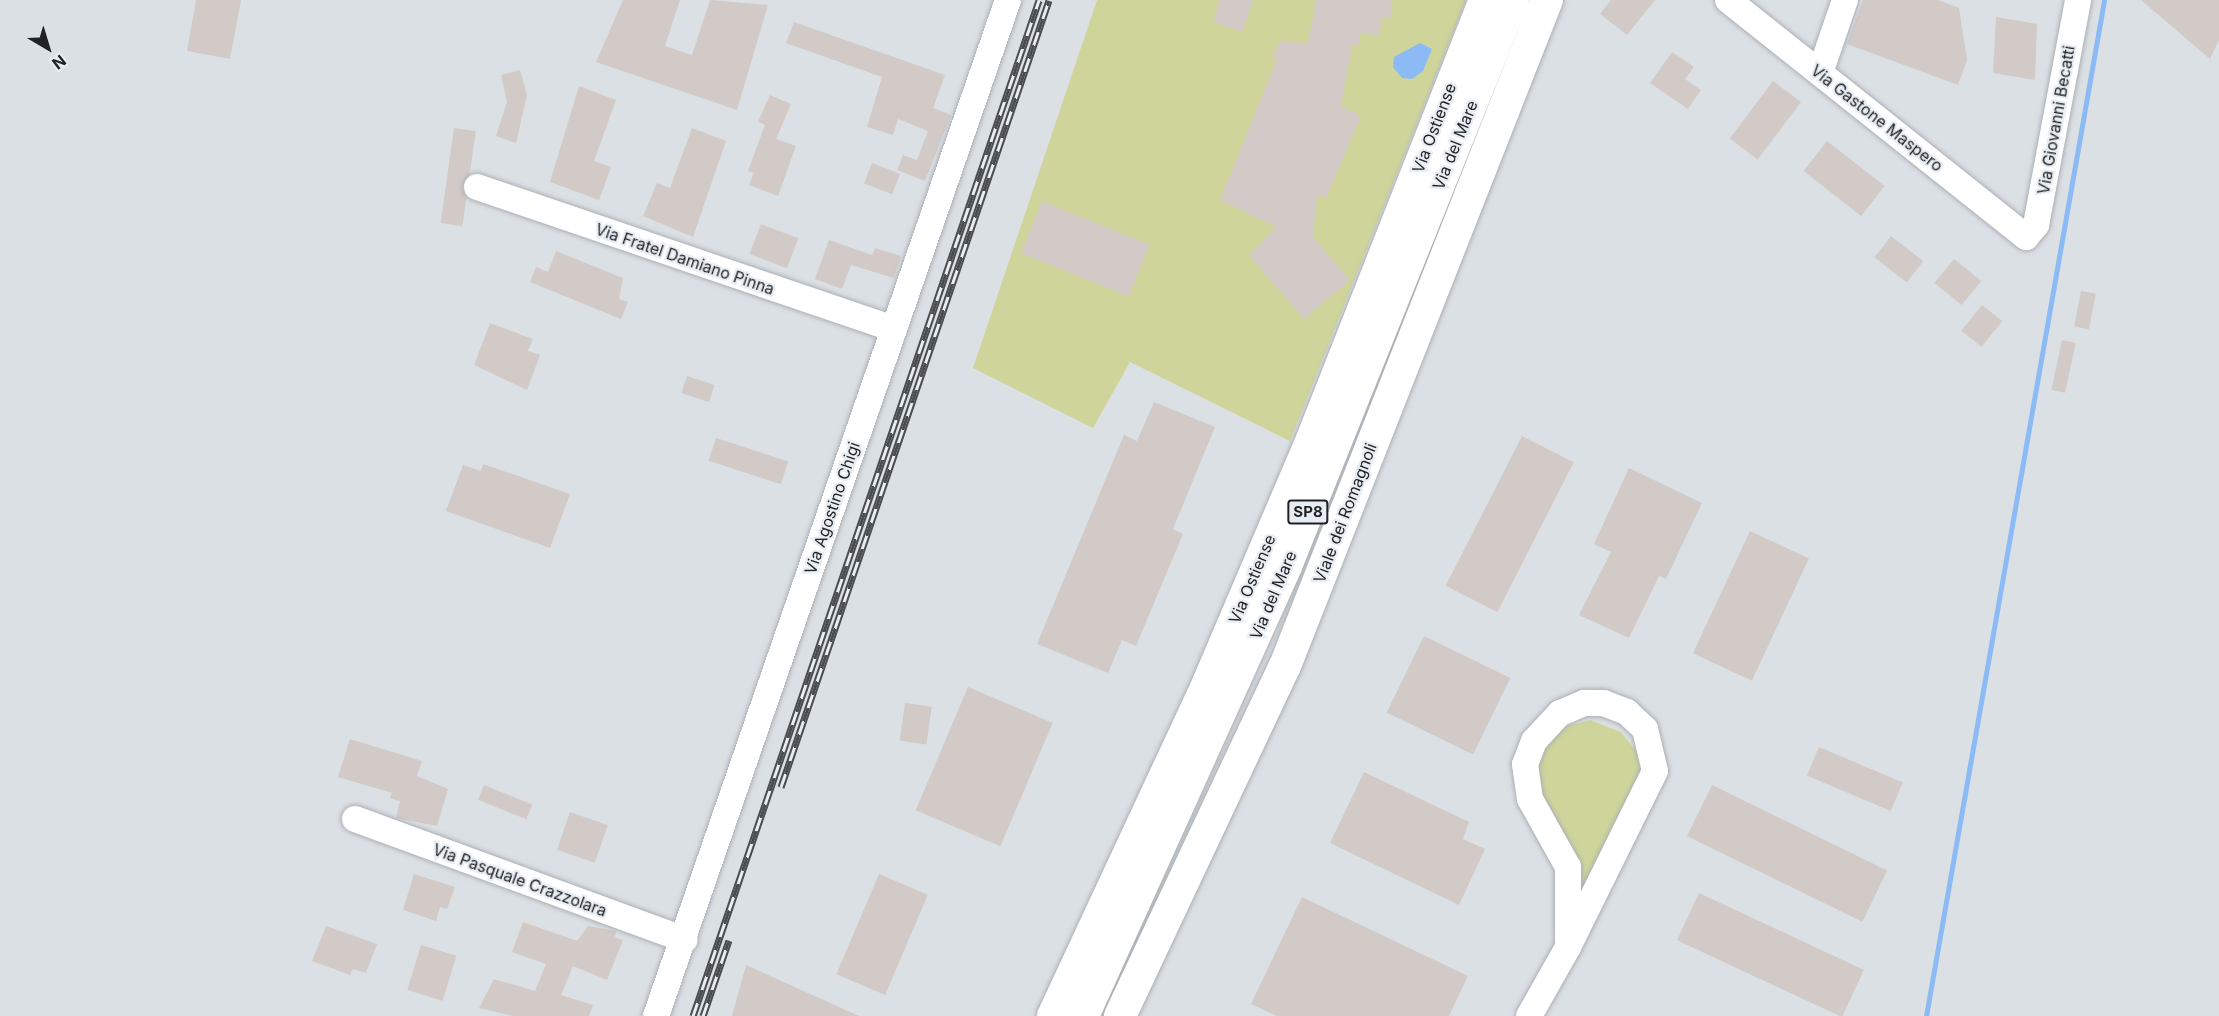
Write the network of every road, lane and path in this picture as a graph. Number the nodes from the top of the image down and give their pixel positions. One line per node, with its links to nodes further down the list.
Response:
1 (1008, 0): 11 (street, Via Agostino Chigi)
2 (1485, 0): 16 (main road, Via Ostiense)
3 (1513, 0): 17 (main road, Via del Mare / SP8)
4 (1547, 0): 18 (main road, Viale dei Romagnoli)
5 (1728, 0): 8 (street, Via Gastone Maspero)
6 (1845, 0): 8 (street)
7 (2078, 0): 10 (street, Via Giovanni Becatti)
8 (1820, 73): 10 (street, Via Gastone Maspero)
9 (477, 187): 11 (street, Via Fratel Damiano Pinna)
10 (2026, 237)
11 (893, 329): 13 (street, Via Agostino Chigi)
12 (355, 819): 13 (street, Via Pasquale Crazzolara)
13 (685, 940): 15 (street, Via Agostino Chigi)
14 (1568, 947): 14 (street); 19 (street)
15 (656, 1016)
16 (1053, 1016)
17 (1083, 1016)
18 (1120, 1016)
19 (1528, 1016)

